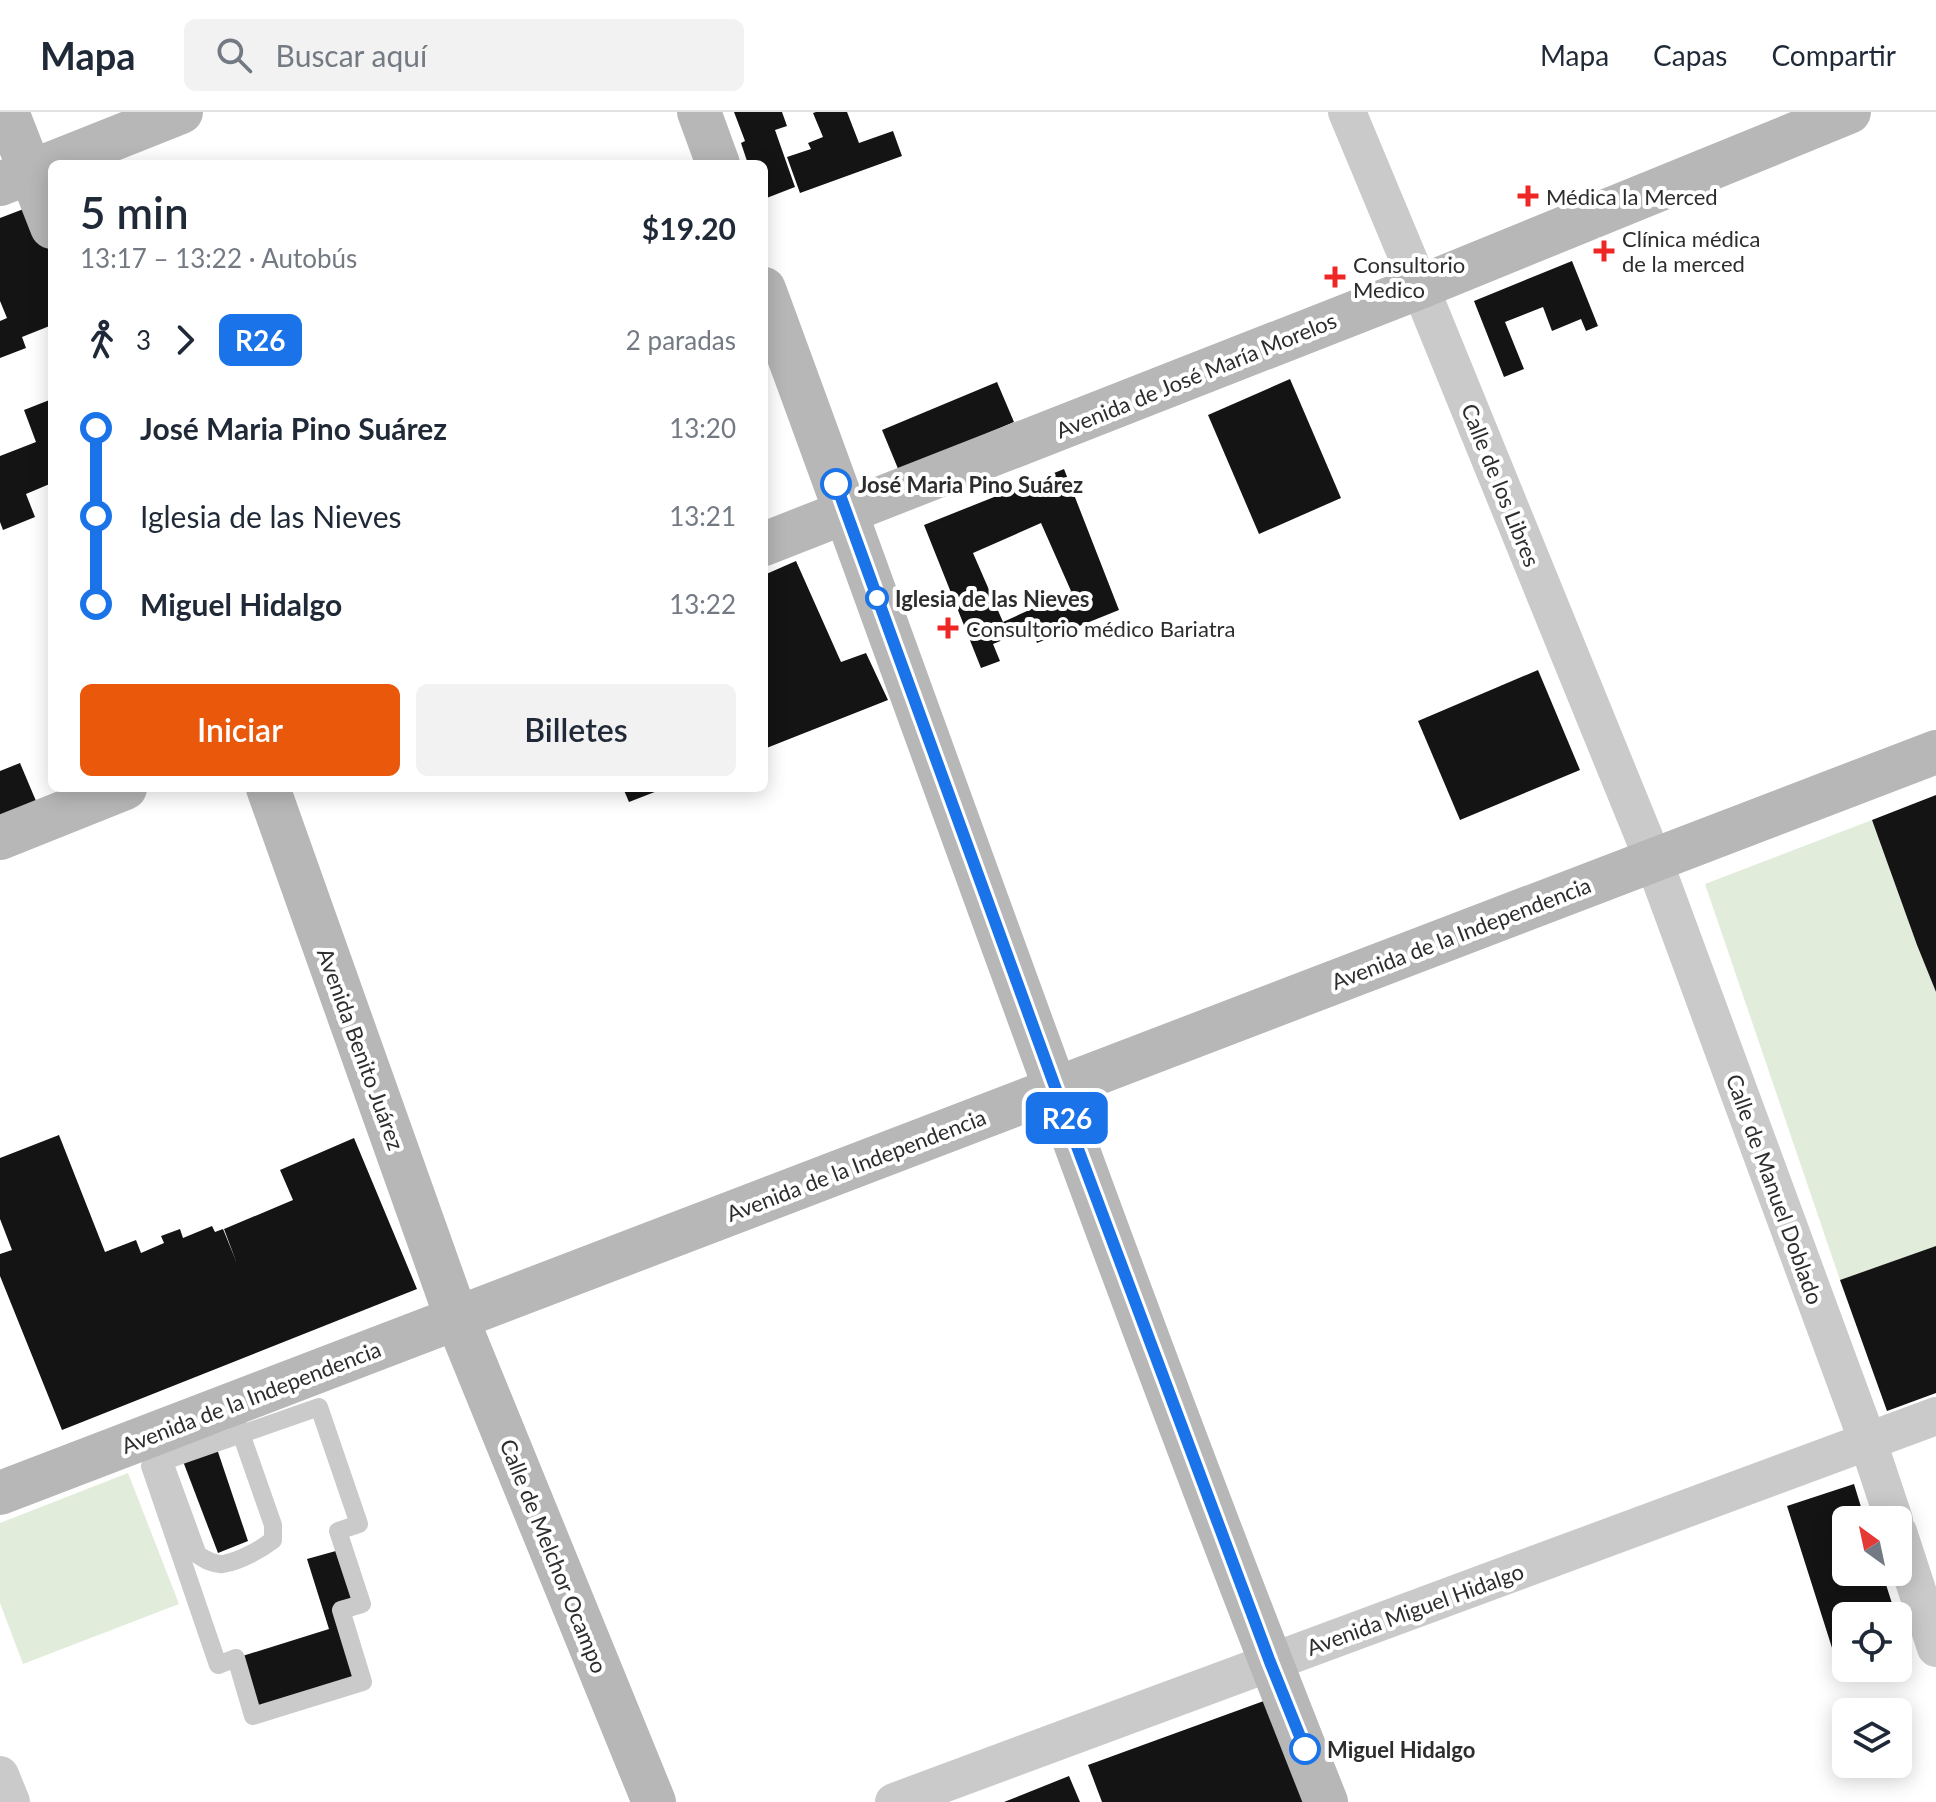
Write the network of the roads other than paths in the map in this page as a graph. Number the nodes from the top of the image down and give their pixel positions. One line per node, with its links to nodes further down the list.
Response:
1 (7, 112): 9 (main road)
2 (181, 112): 6 (main road)
3 (699, 112): 7 (main road)
4 (1347, 112): 11 (street, Calle de los Libres)
5 (1849, 112): 11 (main road, Avenida de José María Morelos)
6 (60, 160)
7 (717, 160)
8 (48, 165): 9 (main road)
9 (15, 178): 10 (main road)
10 (48, 222)
11 (1420, 287): 13 (main road, Avenida de José María Morelos); 19 (street, Calle de los Libres)
12 (768, 300): 13 (main road)
13 (847, 513): 14 (main road, Avenida de José María Morelos); 20 (main road)
14 (768, 543)
15 (1936, 752): 19 (main road, Avenida de la Independencia)
16 (115, 792): 18 (main road)
17 (269, 792): 21 (main road, Avenida Benito Juárez)
18 (0, 838)
19 (1653, 859): 20 (main road, Avenida de la Independencia); 25 (street, Calle de Manuel Doblado)
20 (1055, 1088): 21 (main road, Avenida de la Independencia); 30 (main road)
21 (455, 1315): 22 (main road, Avenida de la Independencia); 33 (main road, Calle de Melchor Ocampo)
22 (232, 1412): 24 (main road, Avenida de la Independencia); 24 (lane); 24 (lane)
23 (1936, 1416): 25 (street, Avenida Miguel Hidalgo)
24 (157, 1440): 26 (main road, Avenida de la Independencia)
25 (1868, 1442): 27 (street, Calle de Manuel Doblado); 30 (street, Avenida Miguel Hidalgo)
26 (0, 1493)
27 (1889, 1506)
28 (1912, 1575): 29 (street)
29 (1936, 1648)
30 (1270, 1662): 34 (street, Avenida Miguel Hidalgo); 35 (main road)
31 (0, 1775): 32 (street)
32 (11, 1802)
33 (654, 1802)
34 (894, 1802)
35 (1326, 1802)

